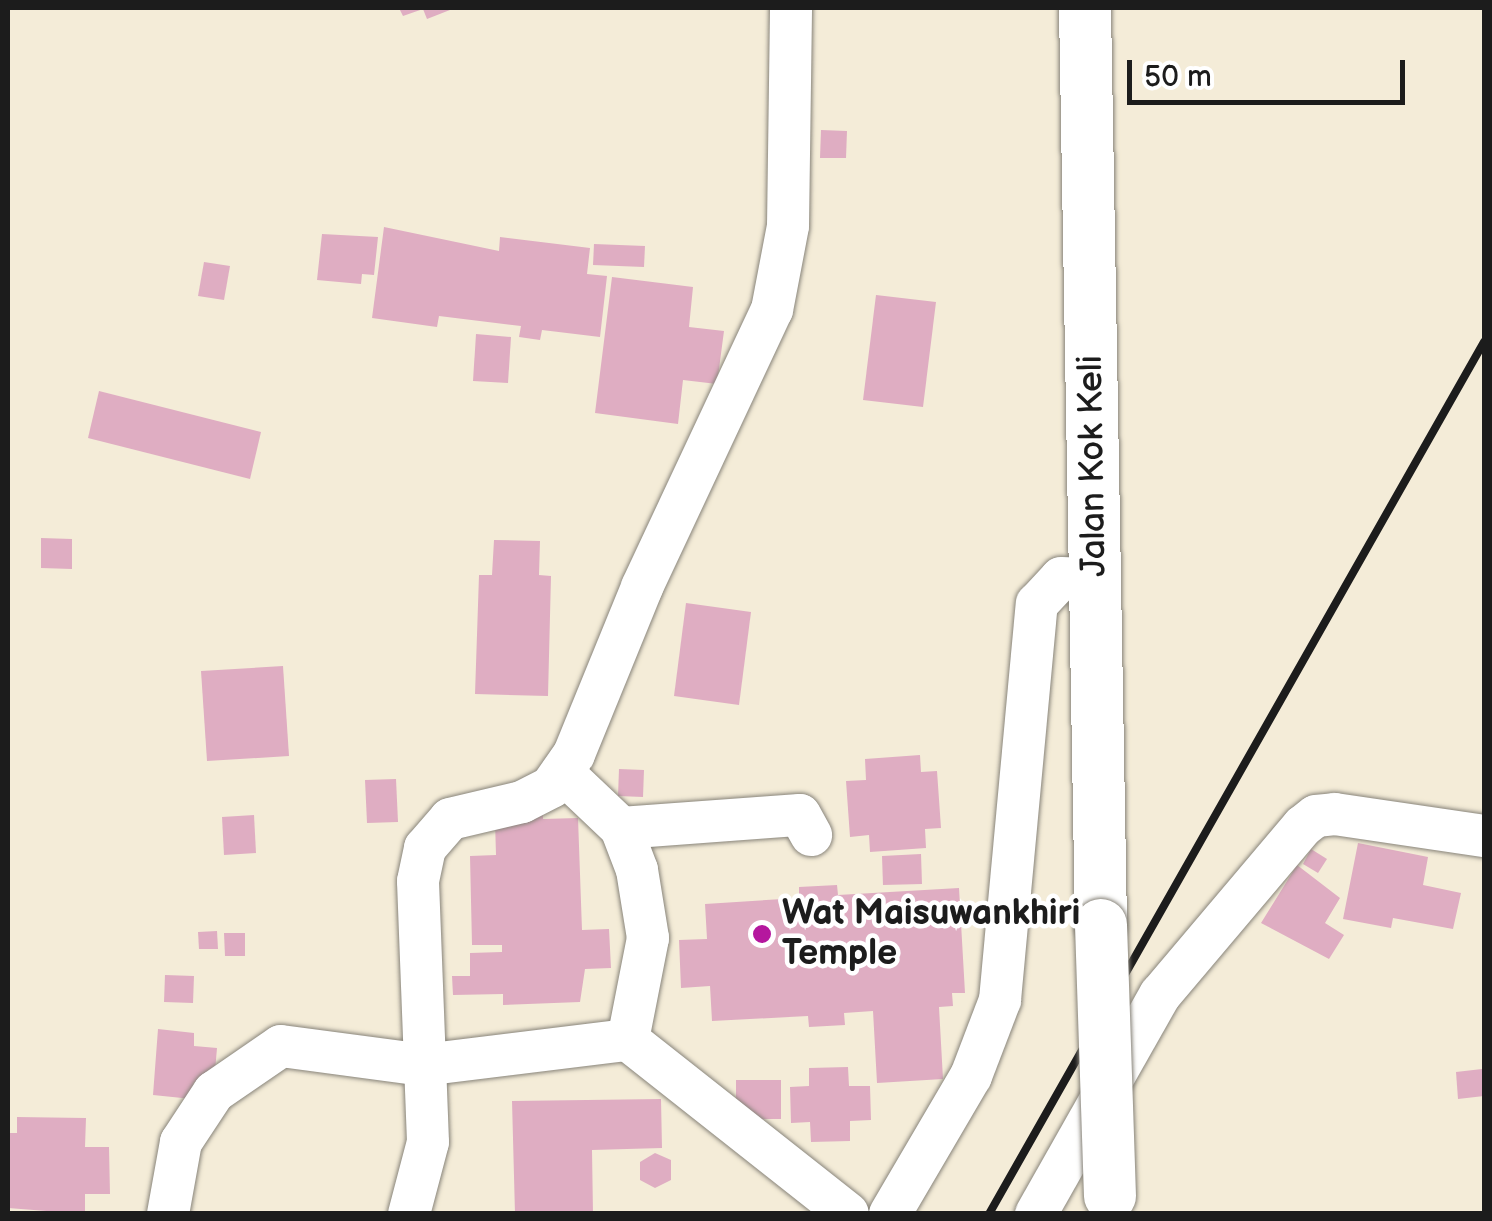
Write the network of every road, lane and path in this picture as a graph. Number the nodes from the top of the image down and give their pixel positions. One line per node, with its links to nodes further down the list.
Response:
1 (790, 8): 4 (street)
2 (1086, 8): 3 (street, Jalan Kok Keli)
3 (1095, 579): 10 (street, Jalan Kok Keli, bridge); 14 (street)
4 (562, 772): 5 (street); 9 (street)
5 (621, 828): 6 (street); 8 (street)
6 (810, 835)
7 (1484, 837): 15 (street)
8 (628, 1040): 9 (street); 13 (street)
9 (424, 1066): 11 (street); 12 (street)
10 (1111, 1205)
11 (168, 1214)
12 (409, 1214)
13 (848, 1214)
14 (890, 1214)
15 (1036, 1214)

